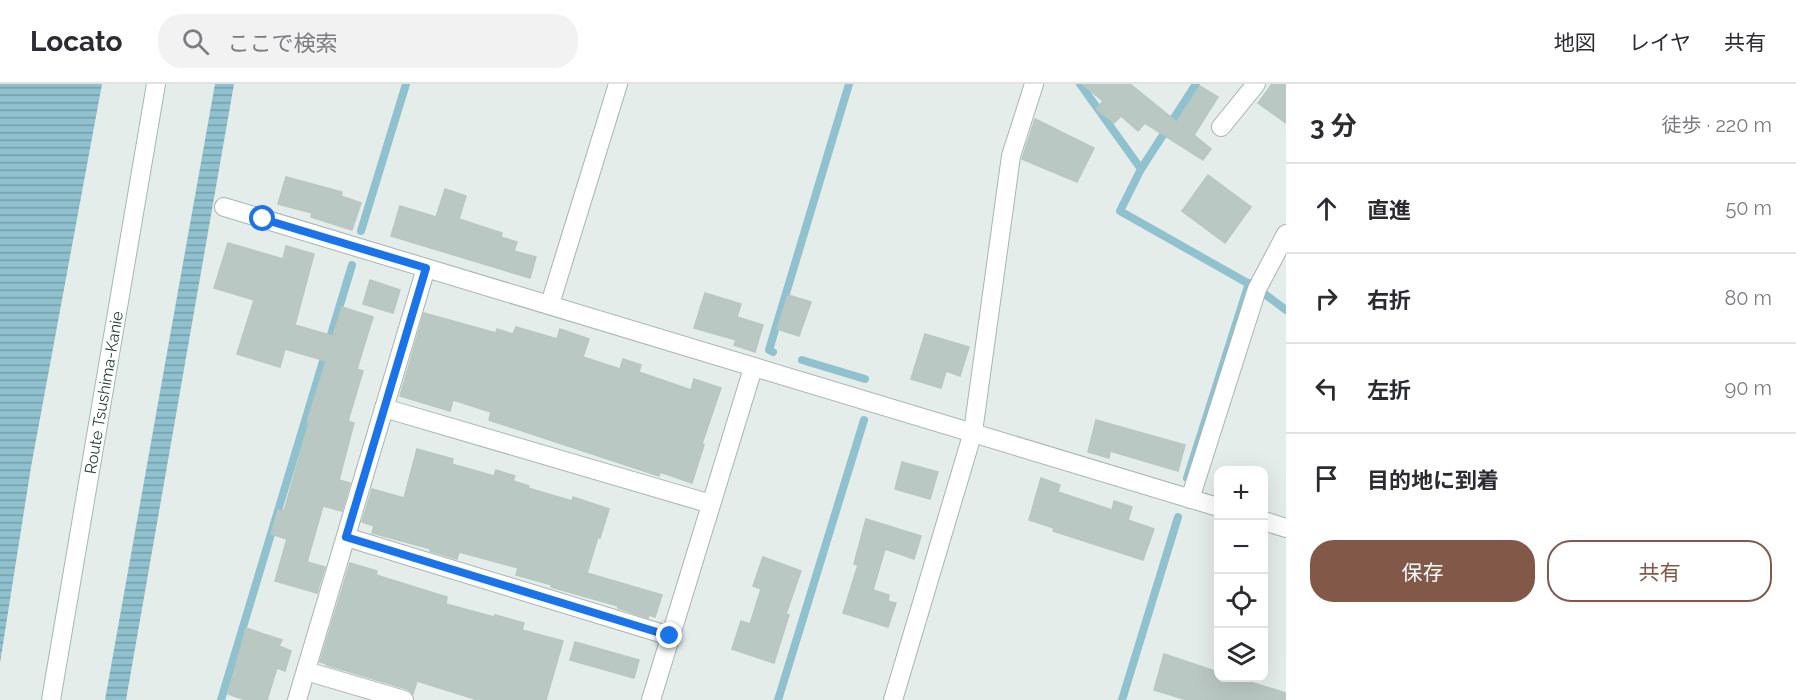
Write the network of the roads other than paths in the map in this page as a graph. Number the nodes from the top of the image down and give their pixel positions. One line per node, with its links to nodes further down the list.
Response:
1 (156, 84): 21 (street, Route Tsushima-Kanie)
2 (618, 84): 9 (street)
3 (1034, 84): 12 (street)
4 (1257, 84): 5 (street)
5 (1221, 127)
6 (224, 207): 8 (street)
7 (1286, 234): 13 (street)
8 (426, 268): 9 (street); 11 (street)
9 (550, 304): 10 (street)
10 (753, 368): 12 (street); 14 (street)
11 (384, 408): 14 (street); 18 (street)
12 (973, 432): 13 (street); 25 (street)
13 (1190, 499): 15 (street)
14 (711, 504): 19 (street)
15 (1214, 506)
16 (1268, 523): 17 (street)
17 (1286, 528)
18 (346, 537): 19 (street); 20 (street)
19 (670, 636): 24 (street)
20 (306, 671): 22 (street); 23 (street)
21 (51, 700)
22 (297, 700)
23 (404, 700)
24 (651, 700)
25 (893, 700)

